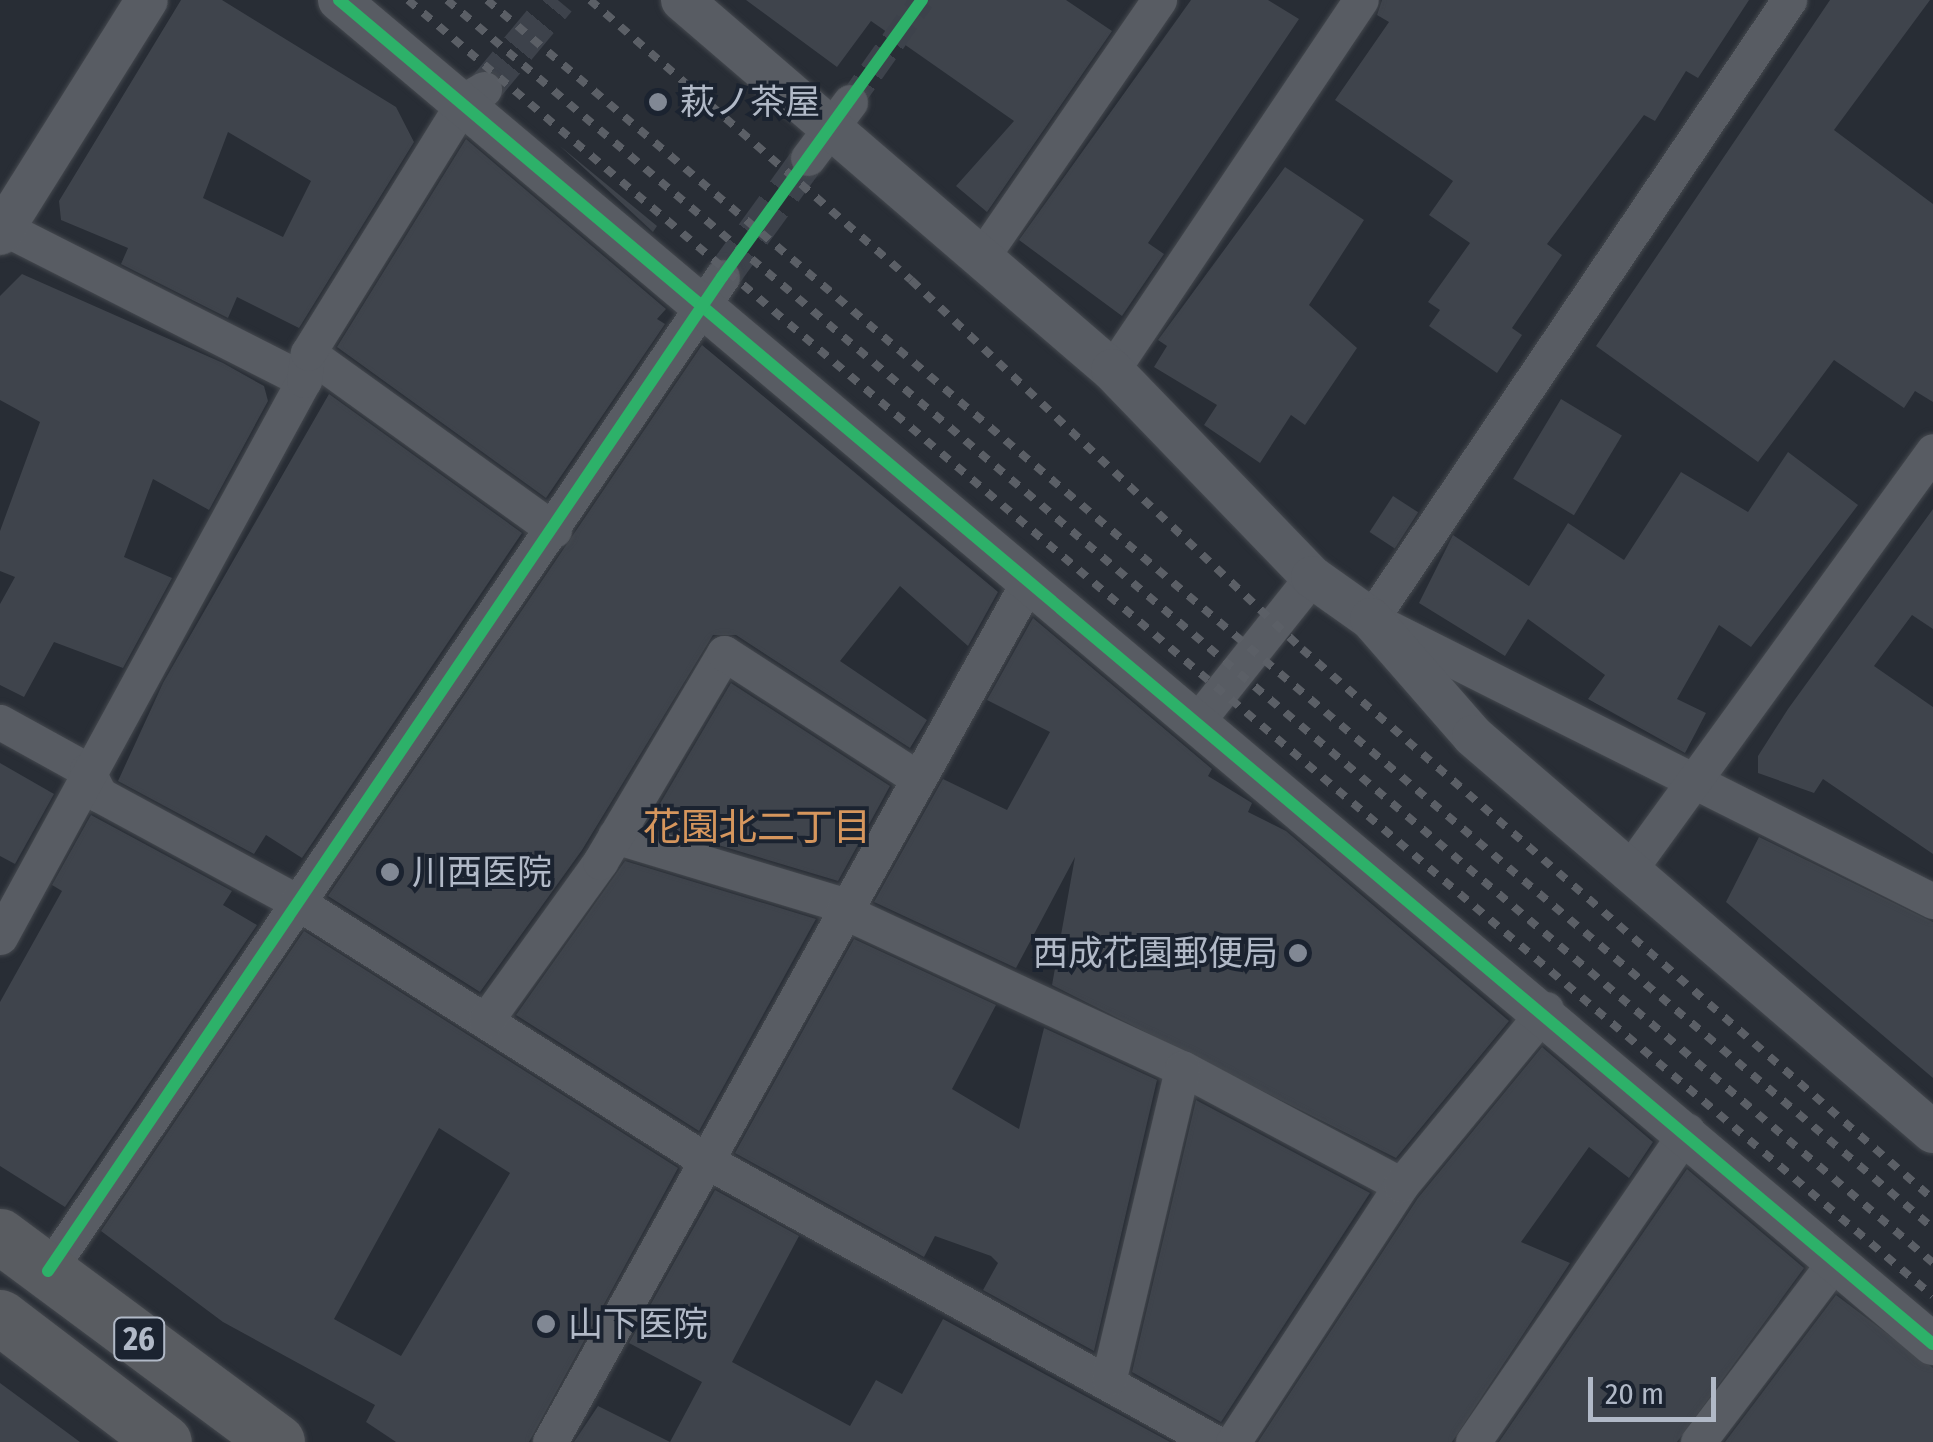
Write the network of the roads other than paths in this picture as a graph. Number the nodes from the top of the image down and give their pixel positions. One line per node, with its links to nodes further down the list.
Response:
1 (147, 0): 8 (street)
2 (339, 0): 7 (street)
3 (682, 0): 9 (street)
4 (1158, 0): 9 (street)
5 (1361, 0): 12 (street)
6 (1789, 0): 17 (street)
7 (475, 95): 10 (street); 11 (street)
8 (1, 229): 11 (street)
9 (983, 255): 12 (street)
10 (713, 292): 14 (street); 16 (street)
11 (306, 366): 14 (street); 20 (street)
12 (1112, 370): 15 (street)
13 (1933, 451): 22 (street)
14 (554, 530): 26 (street)
15 (1312, 577): 17 (street); 19 (street)
16 (1028, 582): 19 (street); 21 (street)
17 (1370, 620): 22 (street); 24 (street)
18 (0, 722): 20 (street)
19 (1195, 724): 29 (street)
20 (87, 770): 26 (street); 28 (street)
21 (916, 777): 23 (street); 27 (street)
22 (1696, 778): 24 (street); 25 (street)
23 (615, 836): 27 (street); 30 (street)
24 (1628, 873): 33 (street)
25 (1933, 901)
26 (298, 902): 30 (street); 38 (street)
27 (845, 908): 31 (street); 34 (street)
28 (0, 937)
29 (1546, 1009): 32 (street); 35 (street)
30 (486, 1020): 34 (street)
31 (1182, 1068): 35 (street); 41 (street)
32 (1687, 1131): 37 (street); 47 (street)
33 (1933, 1132)
34 (712, 1164): 41 (street); 44 (street)
35 (1401, 1185): 46 (street)
36 (0, 1236): 38 (highway, 26)
37 (1836, 1260): 40 (street); 48 (street)
38 (48, 1271): 43 (highway, 26)
39 (0, 1318): 42 (highway, 26)
40 (1933, 1344)
41 (1109, 1378): 45 (street)
42 (164, 1442)
43 (277, 1442)
44 (550, 1442)
45 (1214, 1442)
46 (1232, 1442)
47 (1473, 1442)
48 (1698, 1442)

